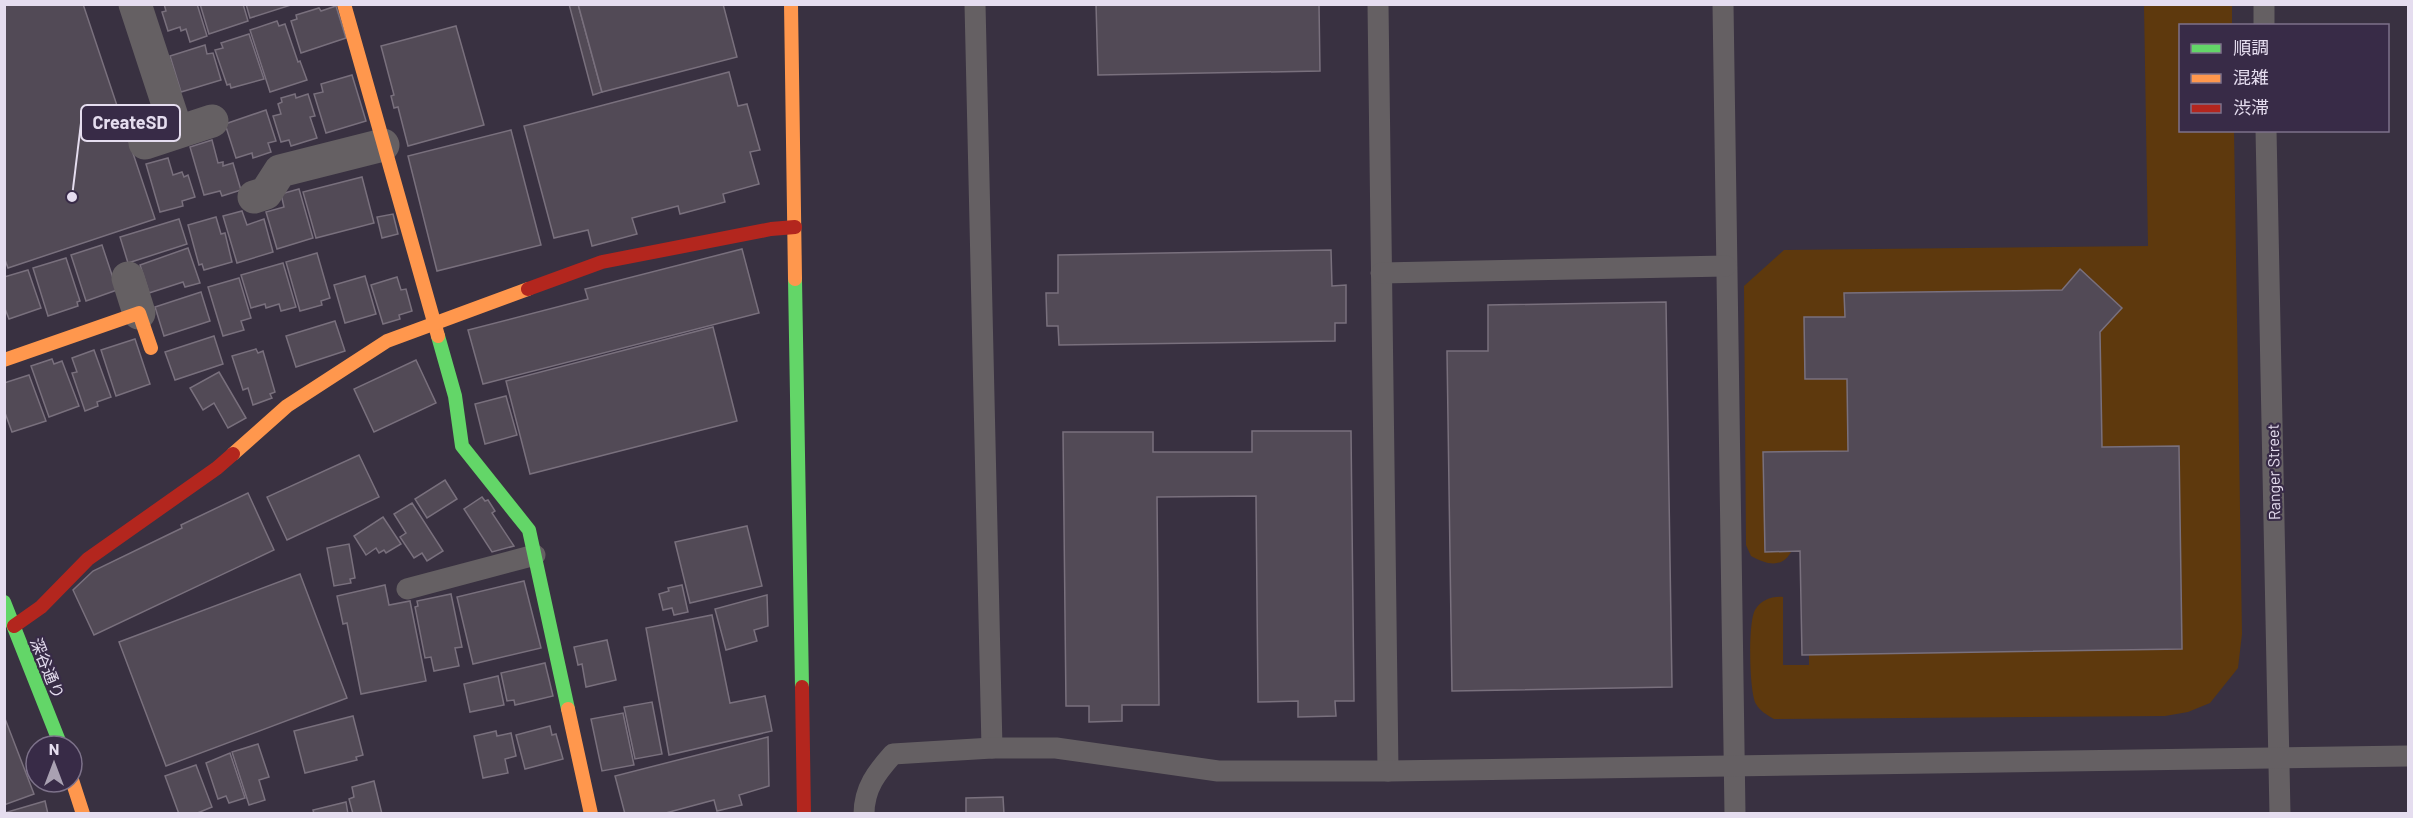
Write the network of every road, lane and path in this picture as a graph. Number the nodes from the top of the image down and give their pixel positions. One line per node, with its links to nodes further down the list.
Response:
1 (135, 4): 10 (street)
2 (344, 4): 13 (street)
3 (791, 4): 15 (street)
4 (975, 4): 28 (lane)
5 (1377, 4): 17 (lane)
6 (1723, 4): 16 (lane)
7 (2264, 4): 8 (lane)
8 (2264, 24)
9 (212, 121): 10 (street)
10 (177, 132): 12 (street)
11 (2266, 132): 30 (lane, Ranger Street)
12 (145, 143)
13 (383, 145): 14 (street); 20 (street)
14 (254, 197)
15 (795, 227): 20 (street); 36 (street)
16 (1726, 266): 17 (lane); 31 (lane)
17 (1381, 273): 32 (lane)
18 (128, 278): 19 (street)
19 (140, 313): 21 (street); 22 (street)
20 (433, 323): 23 (street); 26 (street)
21 (151, 348)
22 (4, 360)
23 (535, 555): 24 (lane); 35 (street)
24 (407, 589)
25 (4, 602): 26 (street, 深谷通り)
26 (14, 626): 27 (street, 深谷通り)
27 (56, 734)
28 (992, 748): 32 (lane); 37 (lane)
29 (2409, 756): 30 (lane)
30 (2279, 758): 31 (lane); 39 (lane, Ranger Street)
31 (1734, 765): 32 (lane); 38 (lane)
32 (1388, 771)
33 (77, 794): 34 (street)
34 (83, 813)
35 (591, 813)
36 (804, 813)
37 (864, 813)
38 (1735, 813)
39 (2280, 813)

